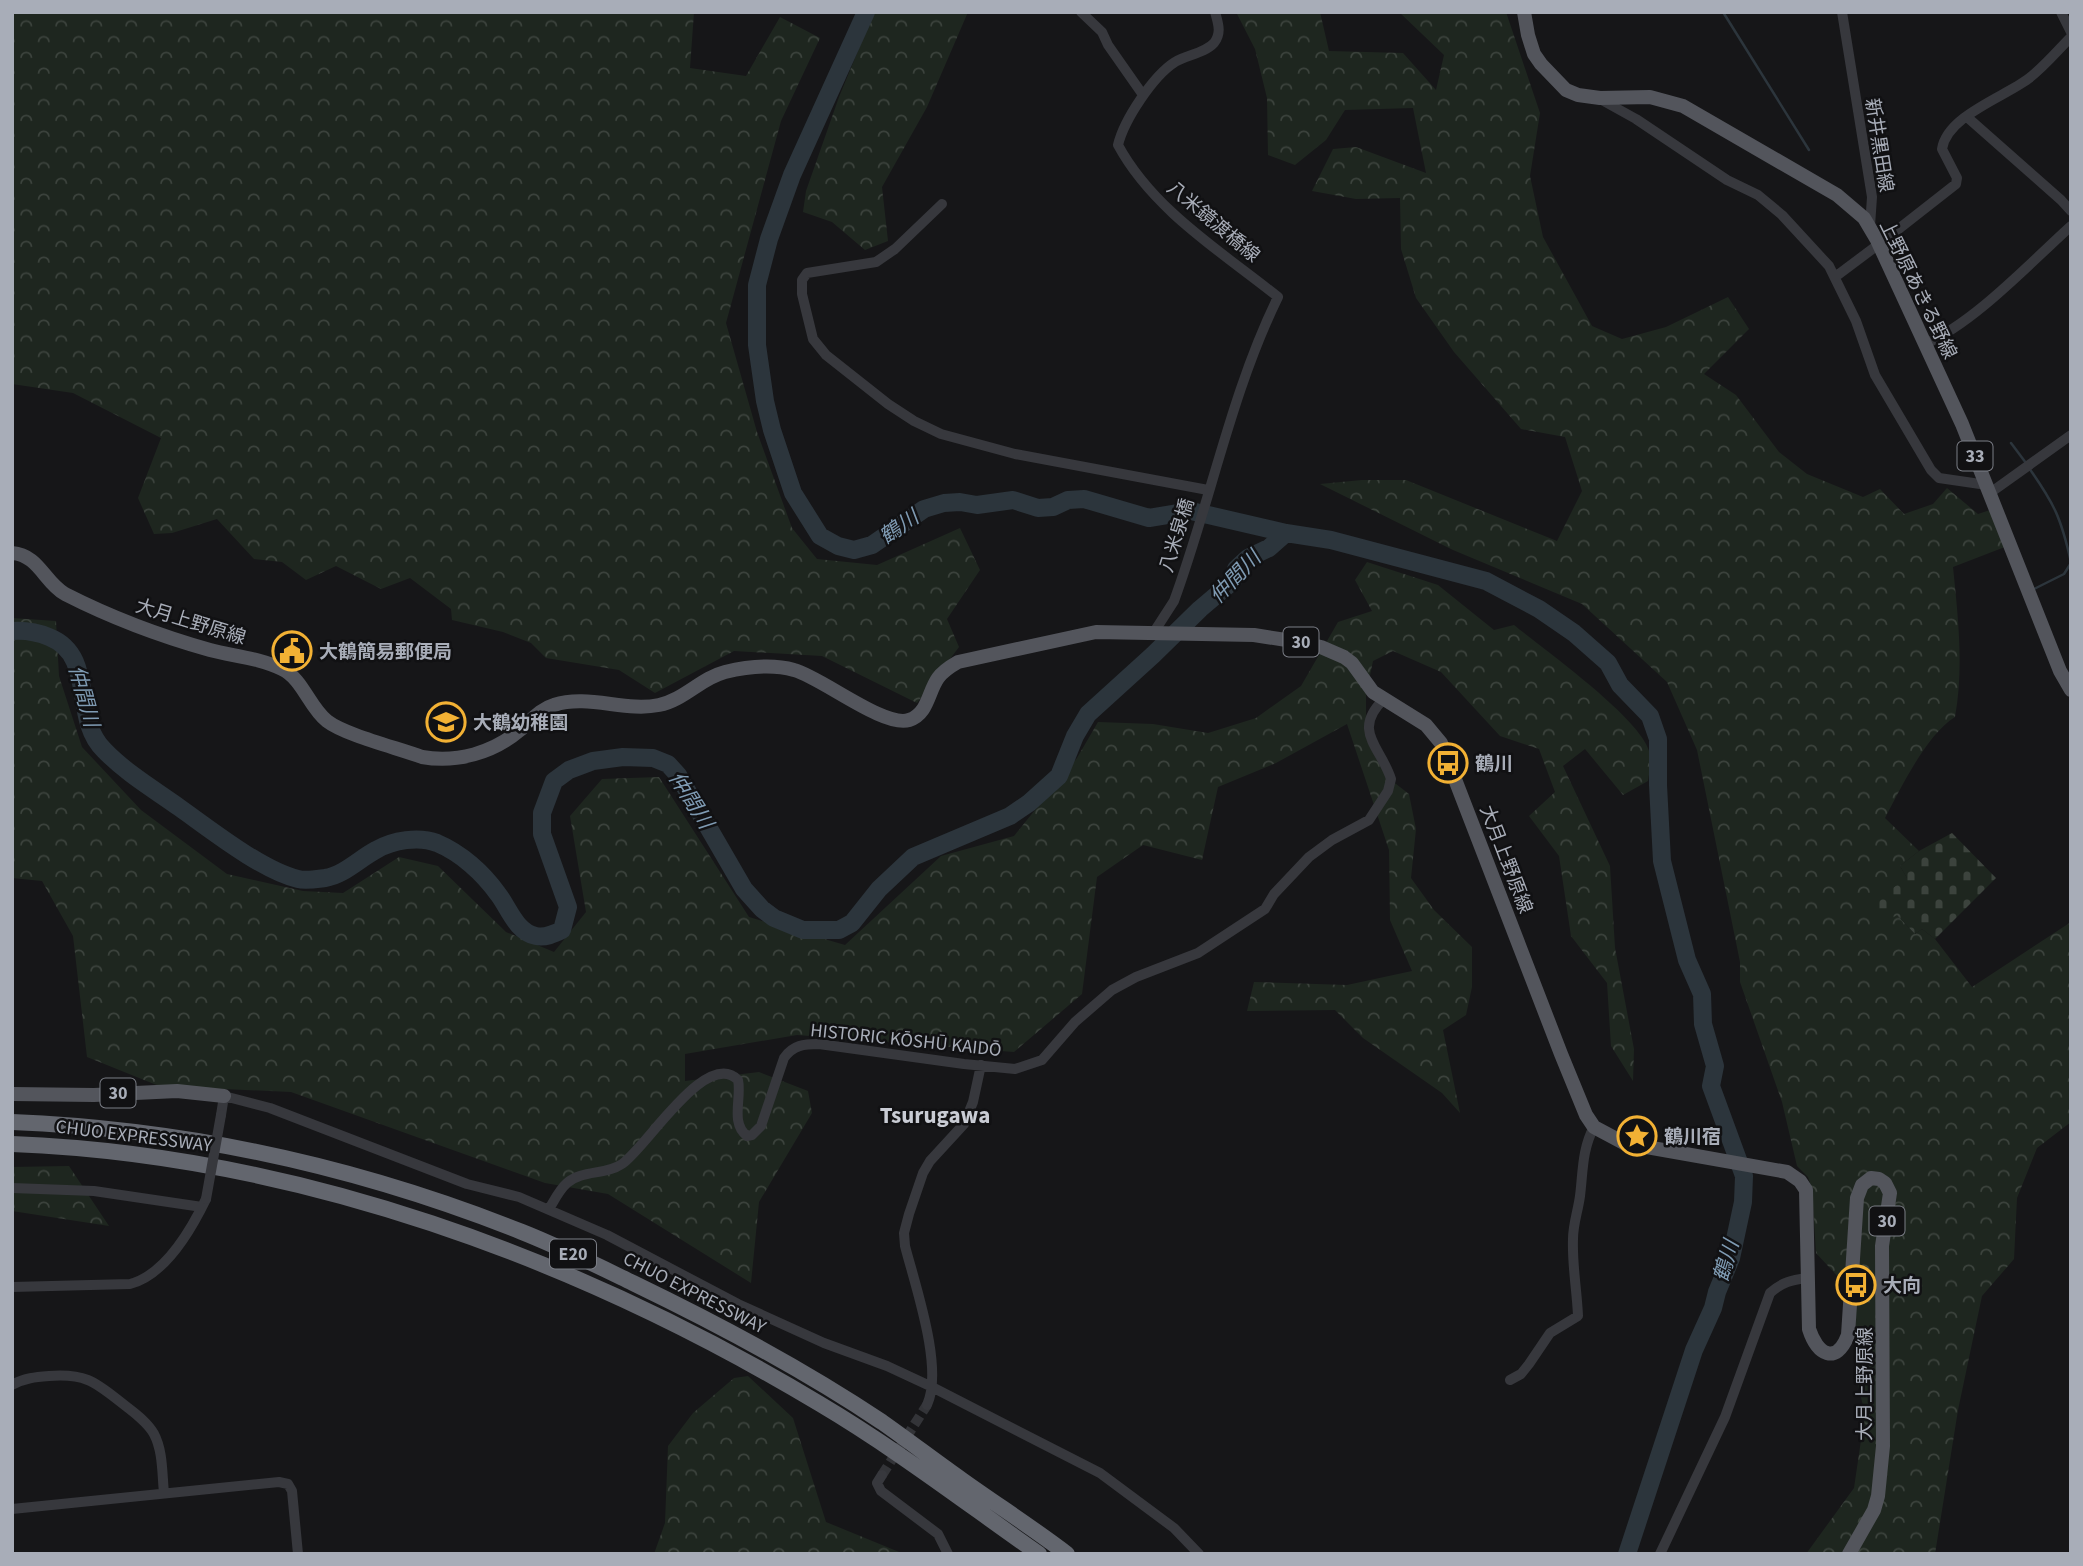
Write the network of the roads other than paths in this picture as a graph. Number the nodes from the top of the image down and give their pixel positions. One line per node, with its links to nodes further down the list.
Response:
1 (1081, 12): 7 (street)
2 (1214, 12): 7 (street, 八米鏡渡橋線)
3 (1524, 12): 8 (main road, 上野原あきる野線 / 33)
4 (1842, 12): 12 (street, 新井黒田線)
5 (2061, 12): 6 (street)
6 (2071, 34): 9 (street)
7 (1143, 95): 19 (street, 八米鏡渡橋線)
8 (1600, 98): 12 (main road, 上野原あきる野線 / 33); 15 (street)
9 (1967, 117): 11 (street); 14 (street)
10 (942, 204): 19 (street)
11 (2071, 211)
12 (1870, 226): 14 (main road, 上野原あきる野線 / 33)
13 (2071, 226): 16 (street)
14 (1878, 242): 15 (street); 16 (main road, 上野原あきる野線 / 33)
15 (1835, 277): 18 (street)
16 (1925, 344): 18 (main road, 上野原あきる野線 / 33)
17 (2071, 435): 18 (street)
18 (1988, 489): 22 (main road, 上野原あきる野線 / 33)
19 (1208, 490): 21 (street, 八米泉橋)
20 (12, 554): 21 (main road, 大月上野原線 / 30)
21 (1158, 632): 23 (main road, 大月上野原線 / 30)
22 (2071, 690)
23 (1384, 699): 24 (street, HISTORIC KŌSHŪ KAIDŌ); 28 (main road, 大月上野原線 / 30)
24 (981, 1065): 32 (street, HISTORIC KŌSHŪ KAIDŌ); 37 (street)
25 (12, 1094): 26 (main road, 30)
26 (224, 1096): 31 (street, bridge); 32 (street)
27 (12, 1122): 45 (highway, CHUO EXPRESSWAY / E20)
28 (1594, 1127): 33 (main road, 大月上野原線 / 30); 35 (street)
29 (12, 1144): 44 (highway, CHUO EXPRESSWAY / E20)
30 (12, 1188): 31 (street)
31 (204, 1203): 34 (street)
32 (549, 1209): 37 (street)
33 (1807, 1278): 47 (street); 48 (main road, 大月上野原線 / 30)
34 (12, 1287)
35 (1510, 1380)
36 (12, 1385): 40 (street)
37 (930, 1386): 38 (street); 46 (street)
38 (927, 1405)
39 (881, 1475): 43 (street)
40 (164, 1493): 41 (street); 42 (street)
41 (12, 1509)
42 (298, 1554)
43 (948, 1554)
44 (1039, 1554)
45 (1067, 1554)
46 (1198, 1554)
47 (1660, 1554)
48 (1849, 1554)

